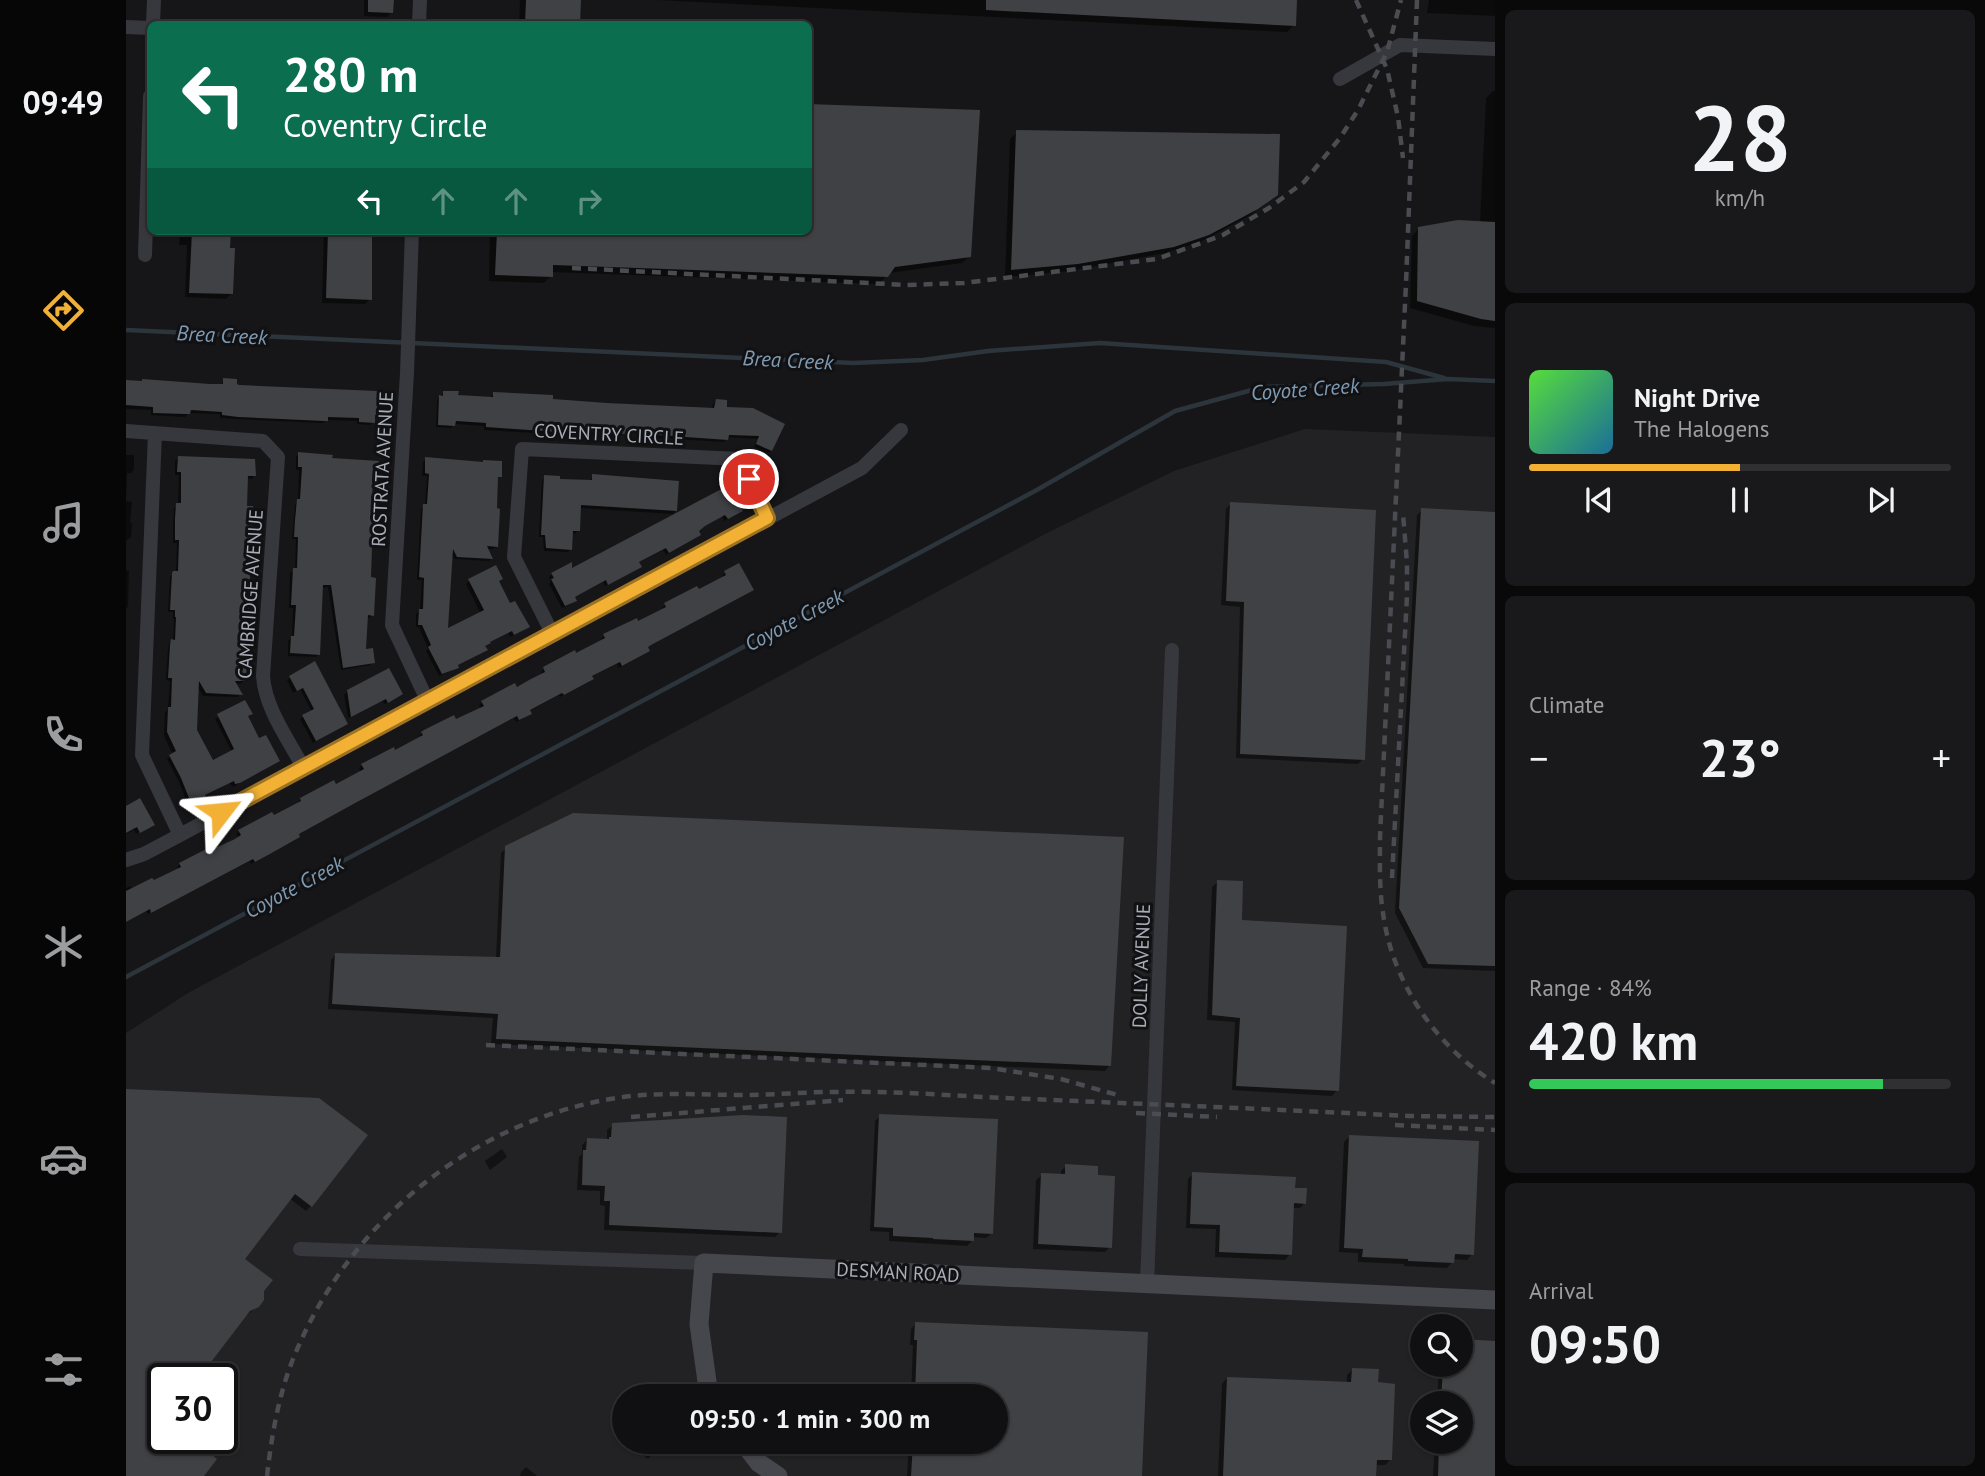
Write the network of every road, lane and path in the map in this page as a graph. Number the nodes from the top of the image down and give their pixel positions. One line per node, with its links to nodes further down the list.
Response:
1 (154, 0): 3 (street)
2 (420, 0): 4 (street)
3 (152, 21)
4 (419, 21)
5 (147, 26): 6 (street)
6 (126, 27)
7 (1495, 49): 8 (street)
8 (1339, 79)
9 (147, 192): 11 (street)
10 (412, 235): 18 (street, ROSTRATA AVENUE)
11 (145, 256)
12 (901, 430): 15 (street)
13 (126, 431): 14 (street)
14 (155, 433): 19 (street, CAMBRIDGE AVENUE); 20 (street)
15 (767, 518): 16 (street); 16 (street, COVENTRY CIRCLE)
16 (553, 635): 18 (street)
17 (1172, 650): 24 (street, DOLLY AVENUE)
18 (428, 702): 19 (street)
19 (303, 767): 20 (street)
20 (180, 835): 21 (street)
21 (126, 860)
22 (300, 1249): 23 (street, DESMAN ROAD)
23 (704, 1263): 24 (street, DESMAN ROAD); 26 (street)
24 (1147, 1283): 25 (street, DESMAN ROAD)
25 (1495, 1300)
26 (707, 1384)
27 (752, 1454): 28 (street)
28 (778, 1476)

